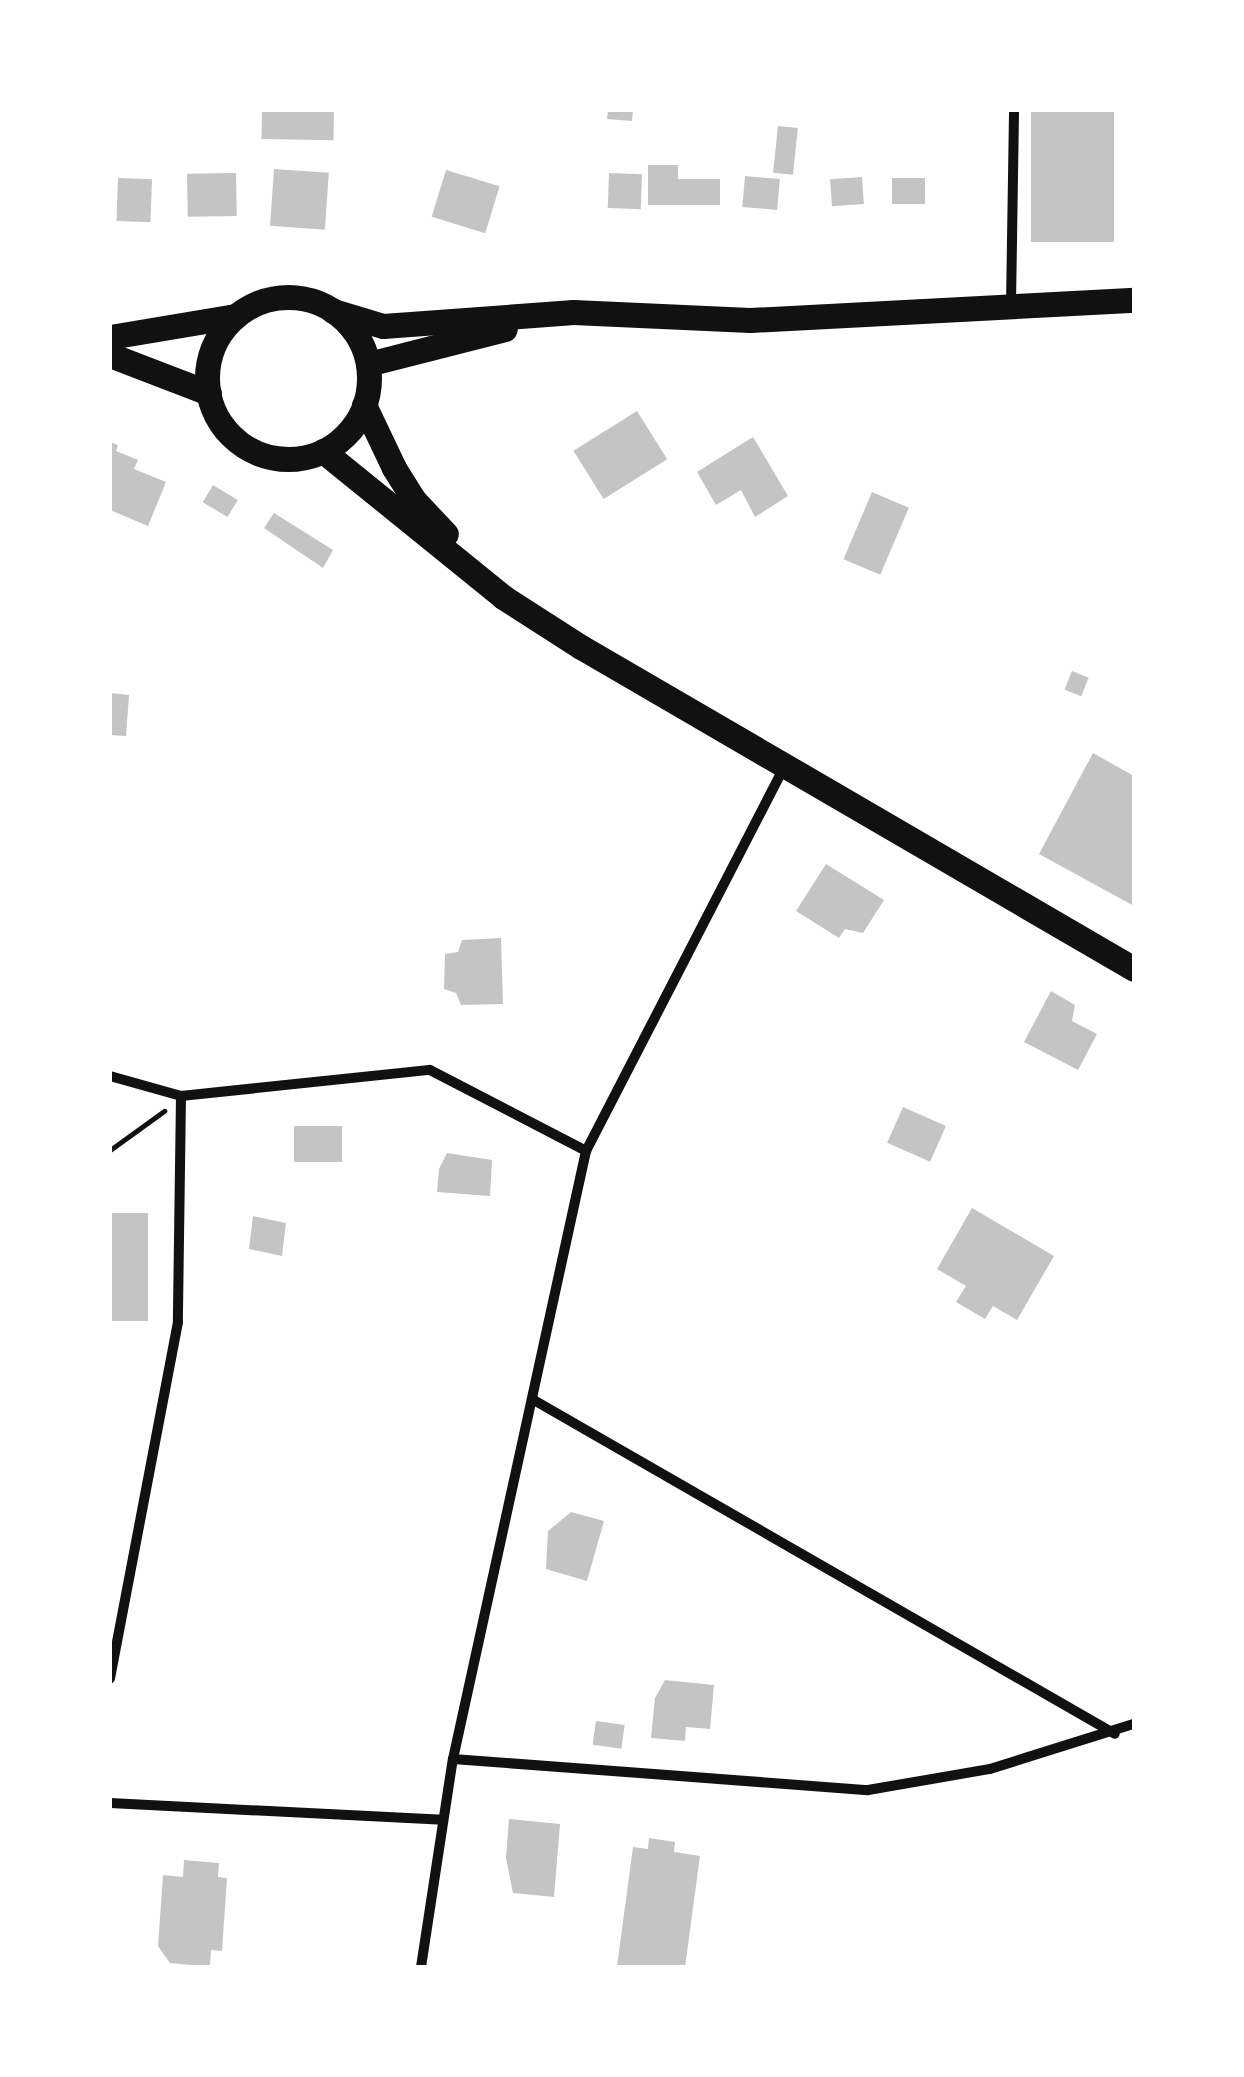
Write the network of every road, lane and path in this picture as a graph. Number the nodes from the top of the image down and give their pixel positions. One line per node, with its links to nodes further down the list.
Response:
1 (1014, 110): 3 (street)
2 (1134, 300): 3 (main road)
3 (1011, 308): 5 (main road)
4 (334, 310): 5 (main road); 6 (main road); 9 (main road)
5 (573, 312): 9 (main road)
6 (235, 316): 7 (main road); 10 (main road)
7 (110, 336)
8 (110, 355): 10 (main road)
9 (368, 364): 11 (main road)
10 (209, 393): 12 (main road)
11 (364, 405): 12 (main road); 13 (main road)
12 (324, 451): 13 (main road)
13 (503, 597): 14 (main road)
14 (786, 766): 15 (main road); 19 (street)
15 (1134, 969)
16 (110, 1076): 17 (street)
17 (181, 1096): 18 (path); 19 (street); 21 (street)
18 (110, 1150)
19 (586, 1150): 20 (street)
20 (532, 1399): 23 (street); 24 (street)
21 (110, 1680)
22 (1134, 1724): 23 (street)
23 (1115, 1734): 24 (street)
24 (452, 1759): 26 (street)
25 (110, 1803): 26 (street)
26 (443, 1820): 27 (street)
27 (422, 1967)

